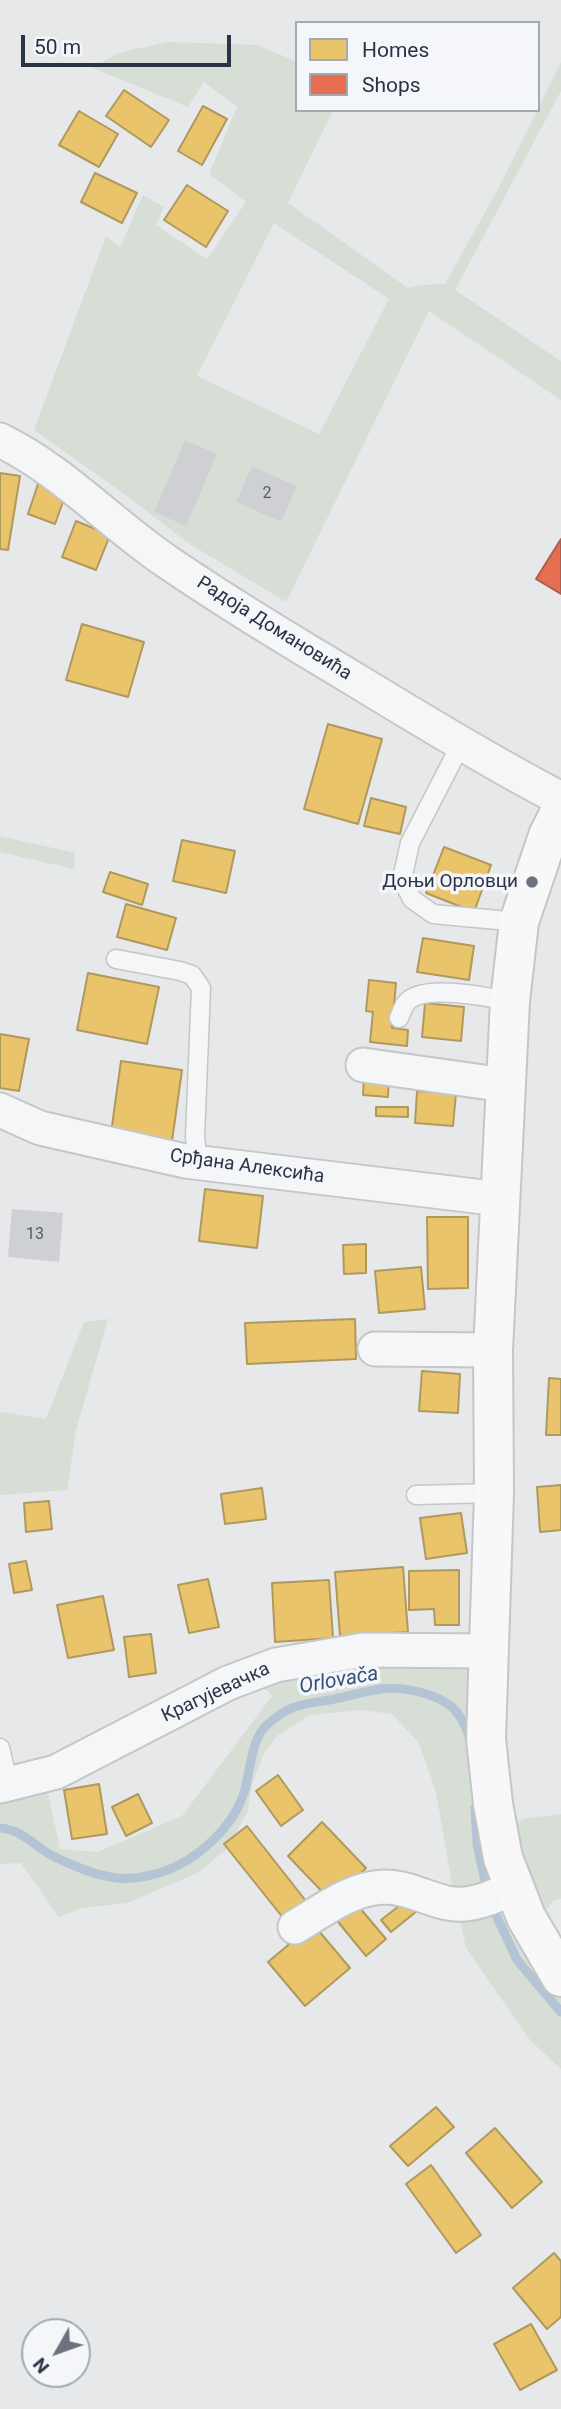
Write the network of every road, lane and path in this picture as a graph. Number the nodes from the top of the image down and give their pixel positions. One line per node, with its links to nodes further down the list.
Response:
1 (0, 440): 2 (street, Радоја Домановића)
2 (461, 744): 3 (street, Радоја Домановића); 5 (lane)
3 (561, 799)
4 (561, 810): 5 (street)
5 (519, 922): 7 (street)
6 (116, 959): 12 (lane)
7 (510, 1001): 8 (lane); 10 (street)
8 (399, 1018)
9 (363, 1065): 10 (street)
10 (505, 1085): 13 (street)
11 (0, 1110): 12 (street, Срђана Алексића)
12 (198, 1161): 13 (street, Срђана Алексића)
13 (500, 1199): 15 (street)
14 (375, 1349): 15 (street)
15 (493, 1350): 16 (street)
16 (494, 1493): 17 (lane); 18 (street)
17 (416, 1495)
18 (487, 1651): 20 (street, Крагујевачка); 21 (street)
19 (0, 1748): 20 (lane)
20 (4, 1786)
21 (492, 1896): 22 (street); 23 (street)
22 (295, 1927)
23 (561, 1977)

